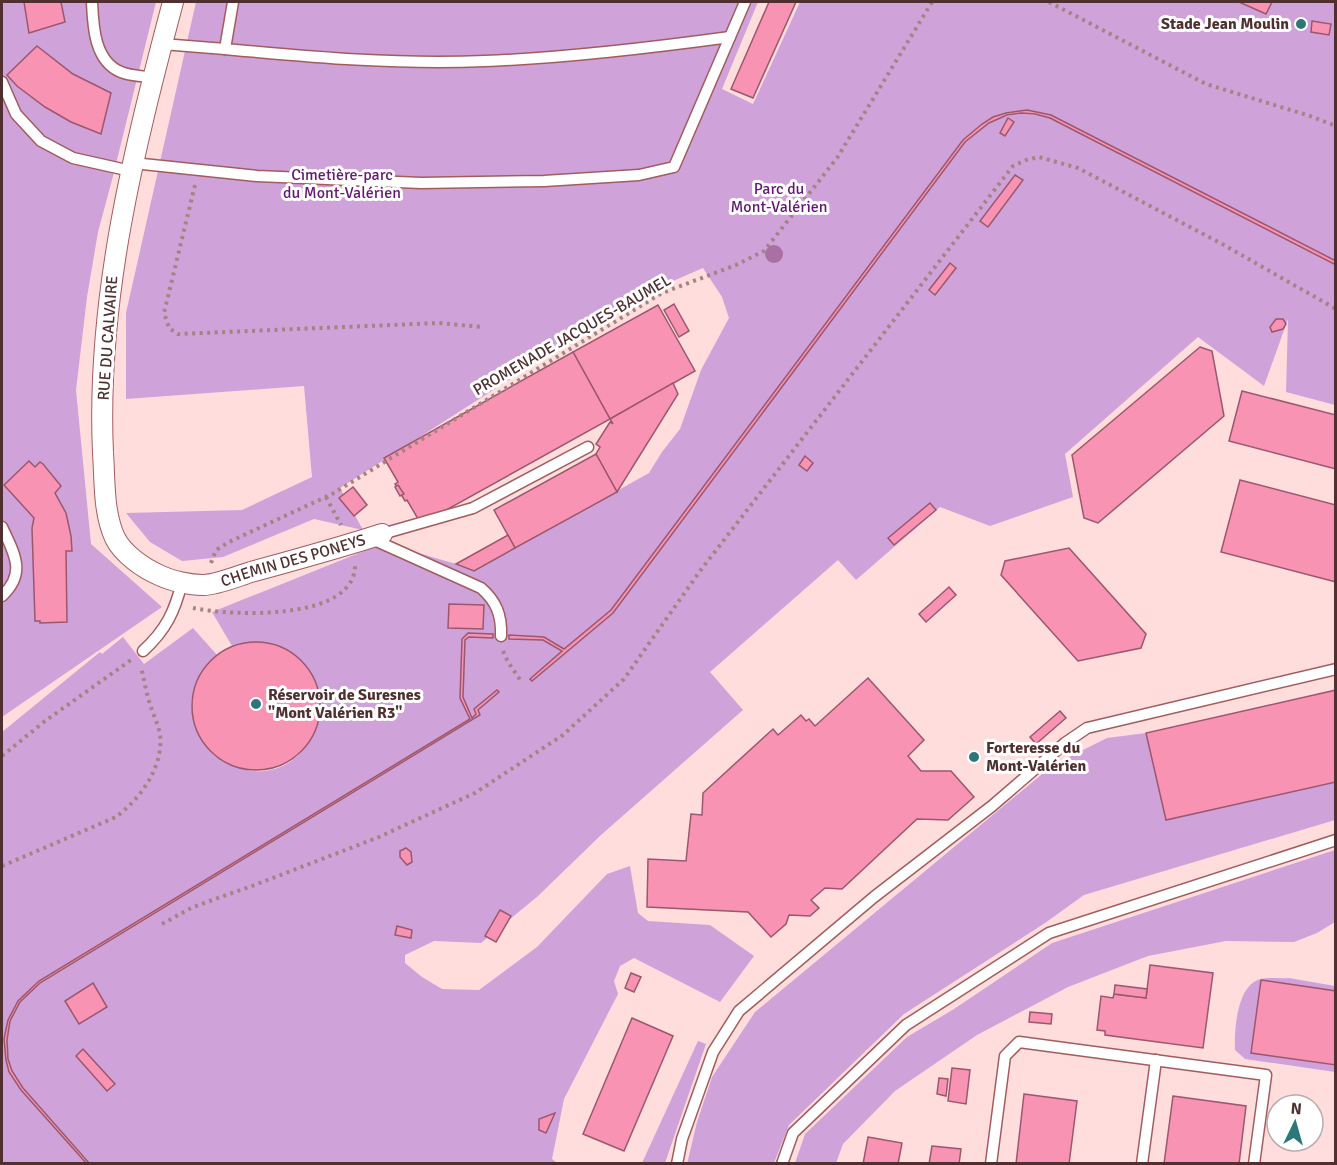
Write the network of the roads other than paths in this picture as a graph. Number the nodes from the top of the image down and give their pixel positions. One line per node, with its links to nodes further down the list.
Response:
1 (92, 2): 8 (lane)
2 (173, 2): 6 (street, RUE DU CALVAIRE)
3 (233, 2): 7 (lane)
4 (745, 2): 5 (lane)
5 (730, 37): 7 (lane); 10 (lane)
6 (162, 44): 7 (lane); 8 (street, RUE DU CALVAIRE)
7 (225, 50)
8 (154, 78): 10 (street, RUE DU CALVAIRE)
9 (2, 82): 10 (lane)
10 (132, 167): 15 (street, RUE DU CALVAIRE)
11 (588, 447): 13 (lane)
12 (2, 527): 16 (lane)
13 (376, 536): 14 (street, CHEMIN DES PONEYS); 17 (lane)
14 (206, 579): 15 (street, RUE DU CALVAIRE)
15 (182, 582): 18 (lane)
16 (2, 596)
17 (501, 636)
18 (141, 653)
19 (1335, 669): 22 (lane)
20 (1335, 840): 23 (lane)
21 (1156, 1060): 24 (lane); 25 (lane); 26 (lane)
22 (677, 1164)
23 (782, 1164)
24 (991, 1164)
25 (1142, 1164)
26 (1254, 1164)

